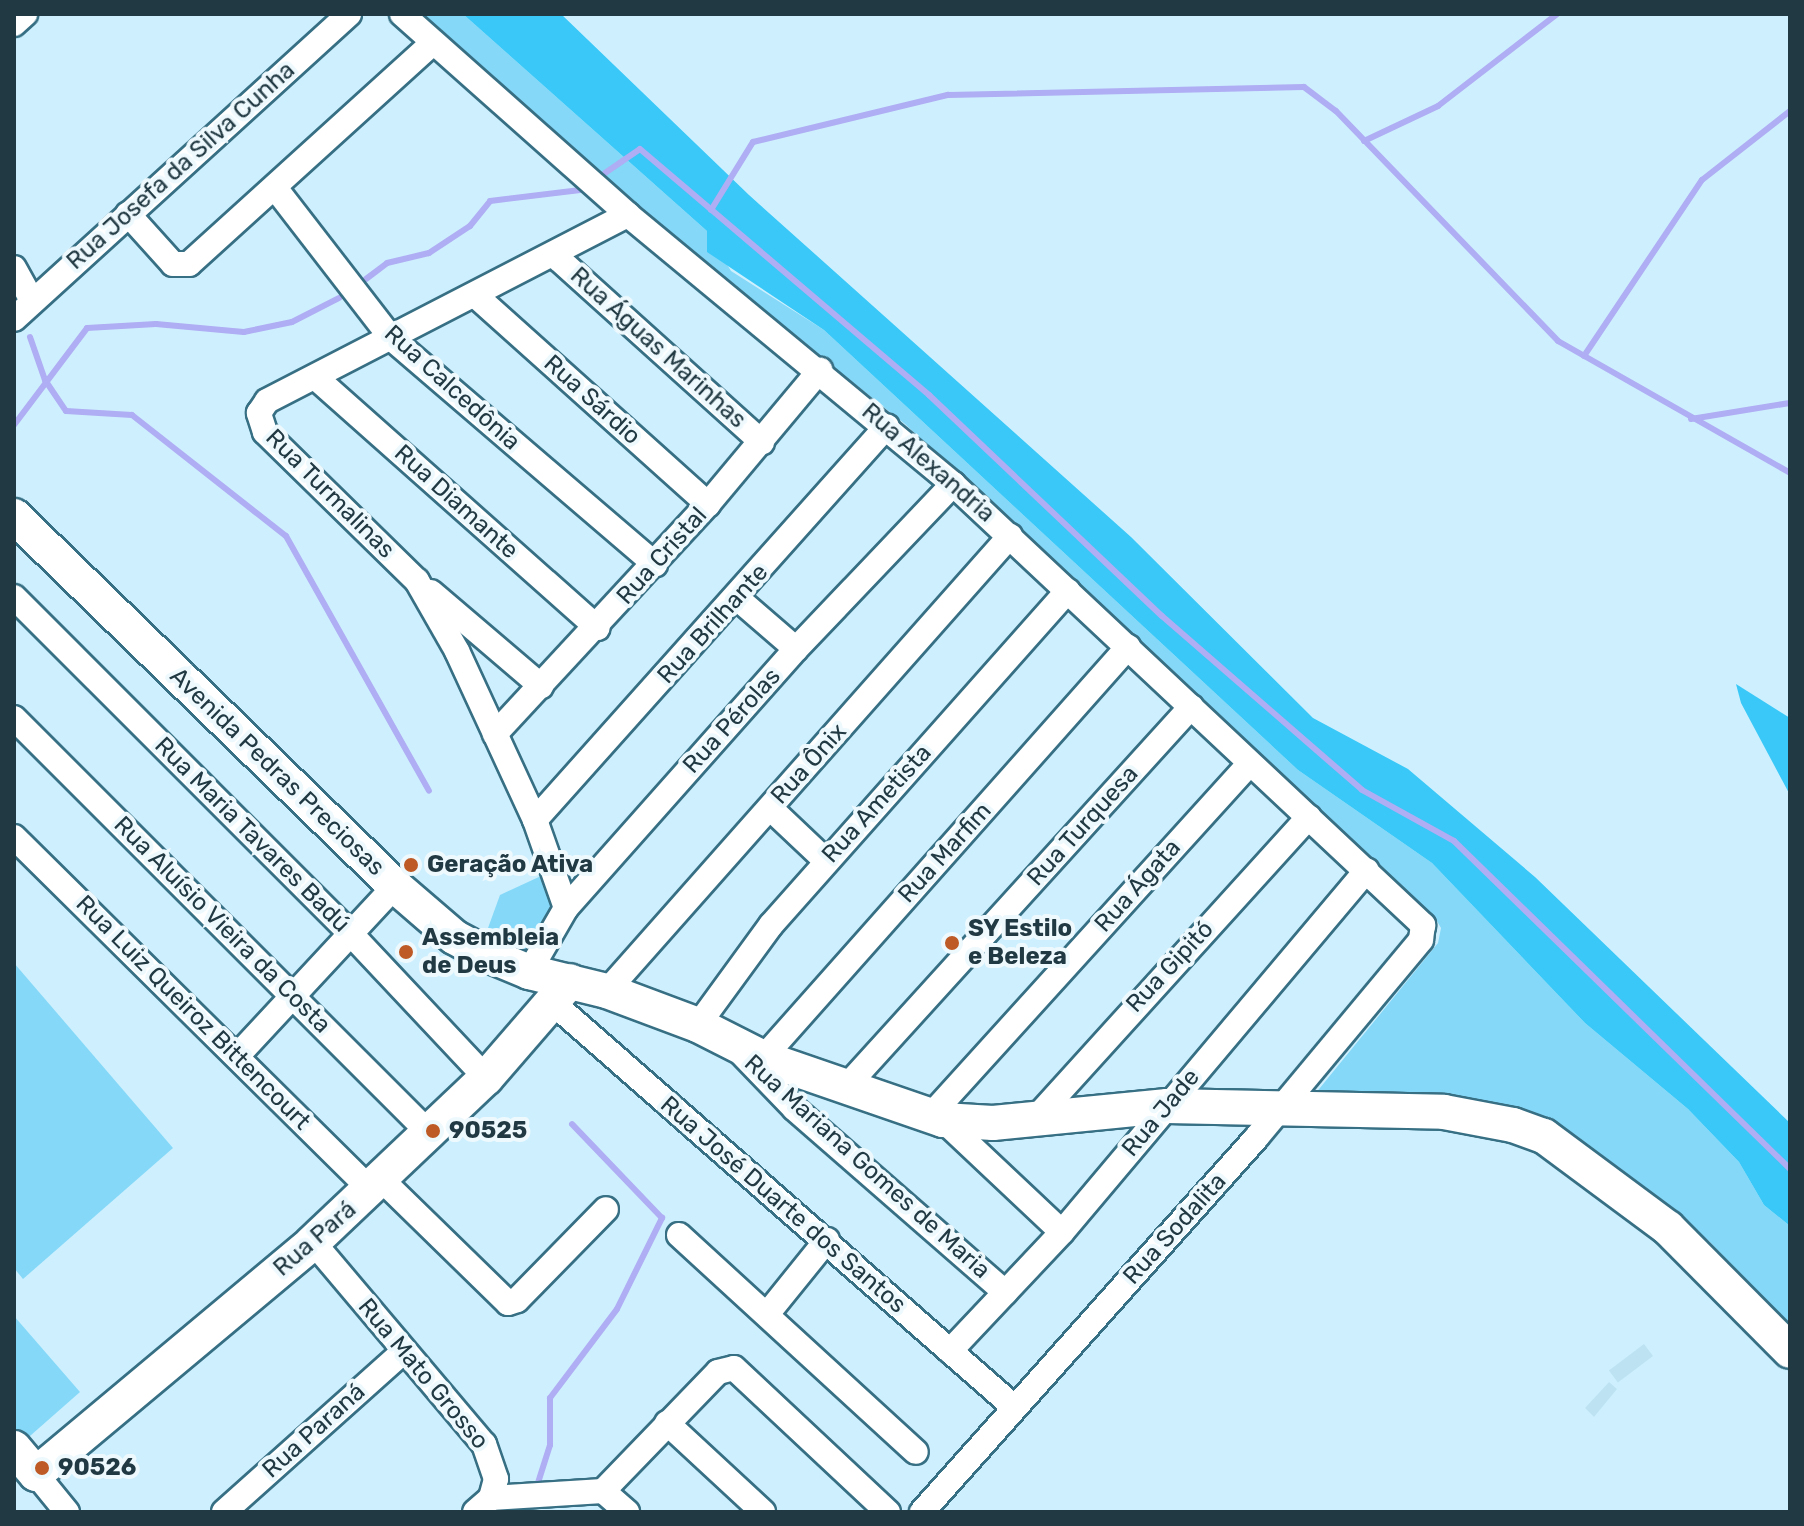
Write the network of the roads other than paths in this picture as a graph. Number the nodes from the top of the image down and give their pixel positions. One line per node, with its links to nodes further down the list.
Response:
1 (25, 14): 4 (street)
2 (349, 14): 7 (street, Rua Josefa da Silva Cunha)
3 (402, 14): 5 (street, Rua Alexandria)
4 (14, 24)
5 (432, 44): 6 (street); 8 (street, Rua Alexandria)
6 (276, 189): 7 (street); 14 (street, Rua Calcedônia)
7 (128, 214): 12 (street, Rua Josefa da Silva Cunha)
8 (628, 215): 9 (street, Rua Turmalinas); 15 (street, Rua Alexandria)
9 (554, 255): 11 (street, Rua Turmalinas); 18 (street, Rua Águas Marinhas)
10 (14, 268): 12 (street)
11 (476, 296): 14 (street, Rua Turmalinas); 20 (street, Rua Sárdio)
12 (32, 301): 13 (street, Rua Josefa da Silva Cunha)
13 (14, 319)
14 (391, 338): 16 (street, Rua Turmalinas); 23 (street, Rua Calcedônia)
15 (820, 370): 17 (street, Rua Alexandria); 18 (street, Rua Cristal)
16 (315, 377): 24 (street, Rua Turmalinas); 28 (street, Rua Diamante)
17 (887, 426): 19 (street, Rua Alexandria); 27 (street, Rua Brilhante)
18 (762, 442): 20 (street, Rua Cristal)
19 (953, 484): 22 (street, Rua Alexandria); 30 (street, Rua Pérolas)
20 (708, 504): 23 (street, Rua Cristal)
21 (14, 516): 42 (main road, Avenida Pedras Preciosas)
22 (1010, 536): 25 (street, Rua Alexandria); 36 (street, Rua Ônix)
23 (655, 564): 28 (street, Rua Cristal)
24 (417, 581): 31 (street); 34 (street, Rua Turmalinas)
25 (1068, 591): 29 (street, Rua Alexandria); 40 (street, Rua Ametista)
26 (14, 597): 44 (street, Rua Maria Tavares Badú)
27 (737, 598): 30 (street); 38 (street, Rua Brilhante)
28 (598, 628): 31 (street, Rua Cristal)
29 (1128, 647): 32 (street, Rua Alexandria); 53 (street, Rua Marfim)
30 (796, 649): 43 (street, Rua Pérolas)
31 (541, 686): 34 (street, Rua Cristal)
32 (1191, 707): 35 (street, Rua Alexandria); 55 (street, Rua Turquesa)
33 (14, 718): 49 (street, Rua Aluísio Vieira da Costa)
34 (495, 734): 38 (street, Rua Turmalinas)
35 (1249, 764): 37 (street, Rua Alexandria); 58 (street, Rua Ágata)
36 (770, 808): 40 (street); 47 (street, Rua Ônix)
37 (1309, 817): 41 (street, Rua Alexandria); 59 (street, Rua Gipitó)
38 (535, 820): 43 (street, Rua Turmalinas)
39 (14, 837): 52 (street, Rua Luiz Queiroz Bittencourt)
40 (826, 861): 50 (street, Rua Ametista)
41 (1367, 870): 45 (street, Rua Alexandria); 56 (street, Rua Jade)
42 (395, 886): 44 (street); 46 (main road, Avenida Pedras Preciosas)
43 (566, 908): 46 (street, Rua Pérolas)
44 (350, 933): 49 (street); 54 (street, Rua Maria Tavares Badú)
45 (1421, 940): 57 (street, Rua Sodalita)
46 (529, 972): 48 (main road, Avenida Pedras Preciosas)
47 (607, 991): 48 (main road, Avenida Pedras Preciosas); 50 (main road, Avenida Pedras Preciosas)
48 (561, 992): 54 (main road, Rua Pará); 65 (street, Rua José Duarte dos Santos)
49 (294, 997): 52 (street); 60 (street, Rua Aluísio Vieira da Costa)
50 (698, 1025): 51 (main road, Avenida Pedras Preciosas)
51 (729, 1041): 53 (main road, Avenida Pedras Preciosas); 67 (street, Rua Mariana Gomes de Maria)
52 (238, 1055): 61 (street, Rua Luiz Queiroz Bittencourt)
53 (763, 1058): 55 (main road, Avenida Pedras Preciosas)
54 (486, 1078): 60 (main road, Rua Pará)
55 (845, 1088): 58 (main road, Avenida Pedras Preciosas)
56 (1167, 1106): 57 (main road, Avenida Pedras Preciosas); 59 (main road, Avenida Pedras Preciosas); 63 (street, Rua Jade)
57 (1278, 1111): 71 (main road, Avenida Pedras Preciosas); 72 (street, Rua Sodalita)
58 (937, 1118): 59 (main road, Avenida Pedras Preciosas); 63 (street)
59 (1034, 1120)
60 (429, 1133): 61 (main road, Rua Pará)
61 (377, 1185): 62 (street, Rua Luiz Queiroz Bittencourt); 66 (main road, Rua Pará)
62 (606, 1209)
63 (1062, 1232): 67 (street, Rua Jade)
64 (679, 1235): 68 (street)
65 (827, 1240): 68 (street); 70 (street, Rua José Duarte dos Santos)
66 (313, 1242): 69 (street, Rua Mato Grosso); 76 (main road, Rua Pará)
67 (1005, 1292): 70 (street, Rua Jade)
68 (768, 1313): 75 (street)
69 (404, 1351): 78 (street, Rua Mato Grosso); 80 (street, Rua Paraná)
70 (950, 1351): 72 (street, Rua José Duarte dos Santos)
71 (1790, 1351)
72 (1014, 1407): 84 (street, Rua Sodalita)
73 (667, 1423): 77 (street); 82 (street); 83 (street)
74 (14, 1448): 76 (main road)
75 (916, 1452)
76 (36, 1474): 79 (street)
77 (603, 1491): 78 (street); 81 (street)
78 (483, 1505)
79 (67, 1512)
80 (224, 1512)
81 (627, 1512)
82 (763, 1512)
83 (888, 1512)
84 (922, 1512)

